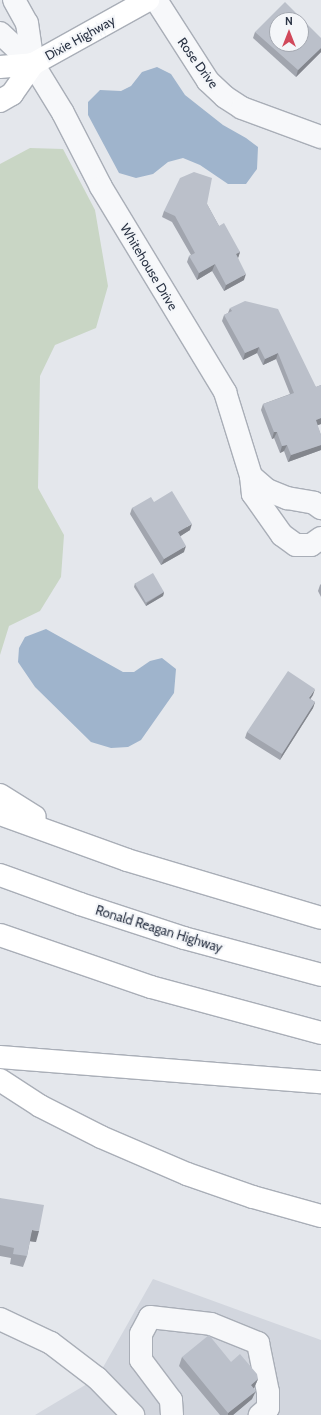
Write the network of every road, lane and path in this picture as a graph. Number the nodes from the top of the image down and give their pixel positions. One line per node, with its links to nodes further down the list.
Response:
1 (14, 0): 5 (street)
2 (148, 0): 5 (main road, Dixie Highway)
3 (156, 0): 8 (street, Rose Drive)
4 (0, 33): 5 (street)
5 (33, 64): 6 (main road, Dixie Highway); 7 (main road, Dixie Highway); 9 (street, Whitehouse Drive)
6 (0, 67)
7 (0, 101)
8 (321, 137)
9 (251, 476): 10 (street); 11 (street, Whitehouse Drive)
10 (321, 508)
11 (321, 538)
12 (0, 794): 14 (main road)
13 (0, 814): 14 (main road)
14 (70, 839): 16 (main road)
15 (0, 875): 18 (main road, Ronald Reagan Highway)
16 (318, 917)
17 (0, 935): 19 (main road)
18 (321, 975)
19 (321, 1033)
20 (0, 1057): 22 (main road)
21 (0, 1080): 23 (main road)
22 (321, 1082)
23 (321, 1216)
24 (0, 1319): 25 (street)
25 (133, 1415)
26 (172, 1415): 27 (street)
27 (260, 1415)

